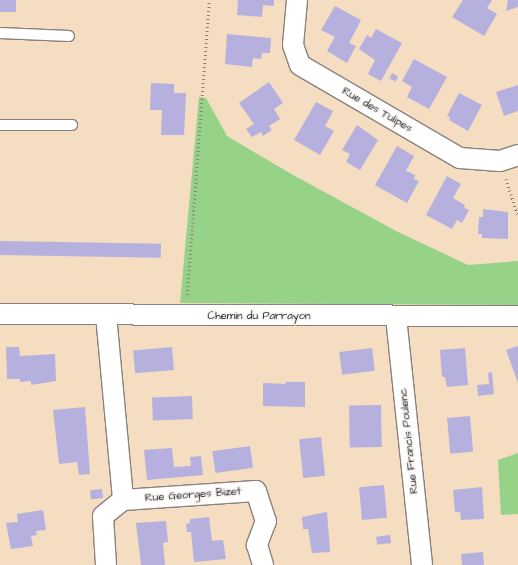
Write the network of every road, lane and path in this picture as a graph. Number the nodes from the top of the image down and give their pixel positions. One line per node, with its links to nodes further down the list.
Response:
1 (209, 0): 11 (path)
2 (298, 0): 7 (street, Rue des Tulipes)
3 (0, 33): 4 (lane)
4 (69, 36)
5 (0, 125): 6 (lane)
6 (72, 125)
7 (509, 158): 8 (path)
8 (518, 215)
9 (0, 314): 10 (street, Chemin du Parrayon)
10 (106, 315): 11 (street, Chemin du Parrayon); 14 (street)
11 (185, 316): 13 (street, Chemin du Parrayon)
12 (518, 316): 13 (street, Chemin du Parrayon)
13 (396, 317): 17 (street, Rue Francis Poulenc)
14 (123, 500): 15 (street); 16 (street, Rue Georges Bizet)
15 (106, 565)
16 (263, 565)
17 (422, 565)

